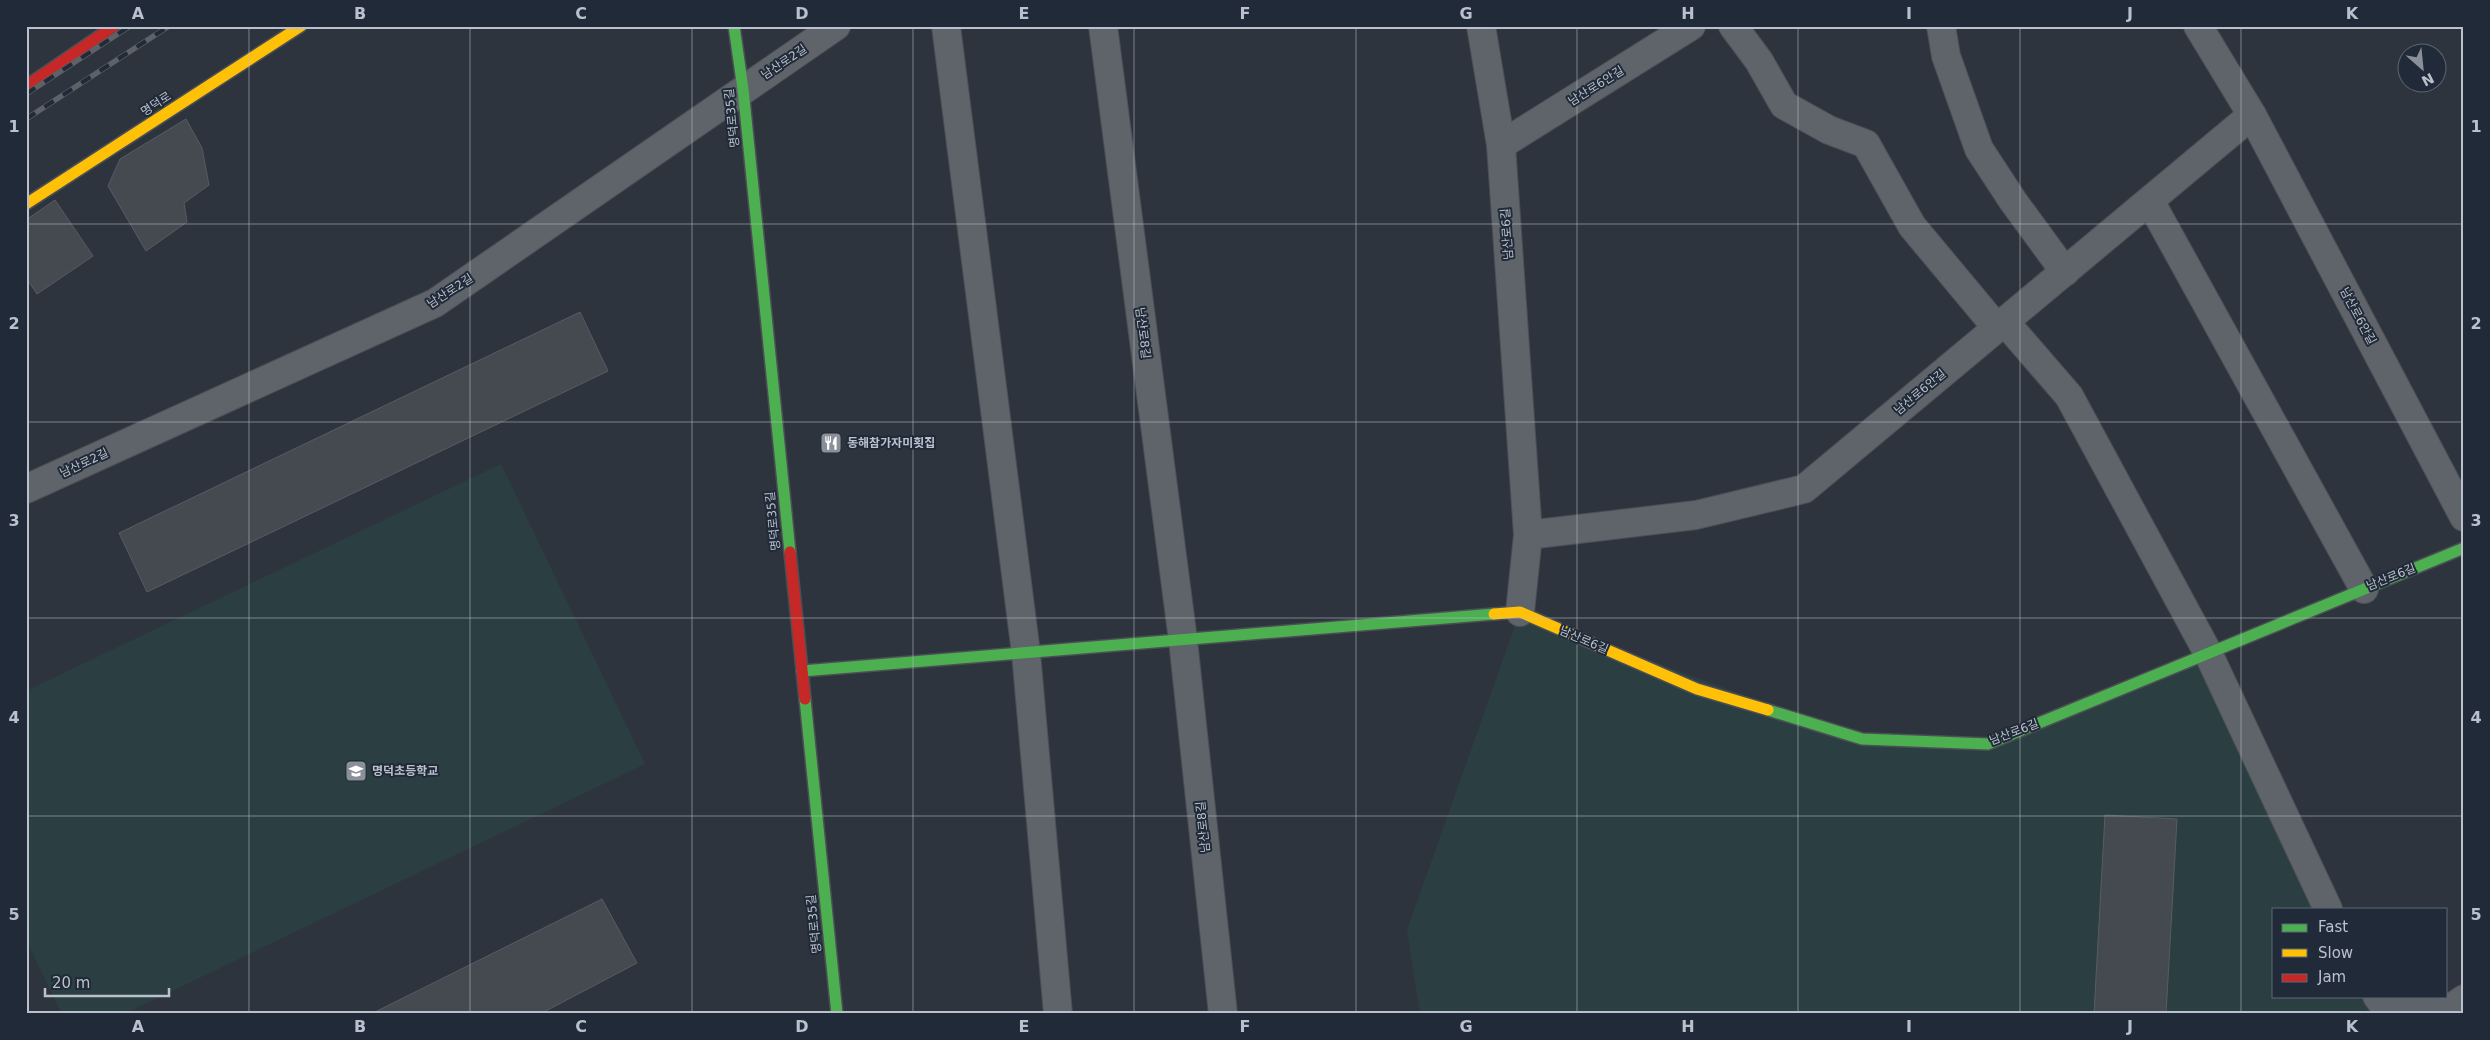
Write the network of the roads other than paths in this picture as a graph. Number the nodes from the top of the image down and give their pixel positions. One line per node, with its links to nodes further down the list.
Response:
1 (114, 26): 12 (street)
2 (301, 26): 17 (street, 명덕로)
3 (734, 26): 13 (street, 명덕로35길)
4 (836, 26): 13 (street, 남산로2길)
5 (946, 26): 27 (street)
6 (1103, 26): 26 (street, 남산로8길)
7 (1480, 26): 15 (street, 남산로6길)
8 (1691, 26): 15 (street, 남산로6안길)
9 (1733, 26): 19 (street)
10 (1941, 26): 18 (street)
11 (2198, 26): 14 (street, 남산로6안길)
12 (26, 86)
13 (743, 89): 20 (street, 남산로2길); 29 (street, 명덕로35길)
14 (2252, 116): 16 (street, 남산로6안길); 21 (street, 남산로6안길)
15 (1501, 145): 22 (street, 남산로6길)
16 (2150, 201): 18 (street, 남산로6안길); 24 (street)
17 (26, 204)
18 (2065, 272): 19 (street, 남산로6안길)
19 (2001, 325): 22 (street, 남산로6안길); 28 (street)
20 (26, 489)
21 (2464, 517)
22 (1528, 535): 25 (street, 남산로6길)
23 (2464, 548): 24 (street, 남산로6길)
24 (2364, 589): 28 (street, 남산로6길)
25 (1520, 612): 26 (street); 28 (street, 남산로6길)
26 (1183, 640): 27 (street); 35 (street, 남산로8길)
27 (1026, 653): 29 (street); 34 (street)
28 (2208, 653): 30 (street)
29 (802, 671): 33 (street, 명덕로35길)
30 (2328, 908)
31 (2378, 998): 36 (street)
32 (2464, 999): 36 (street)
33 (837, 1014)
34 (1058, 1014)
35 (1223, 1014)
36 (2389, 1014)

